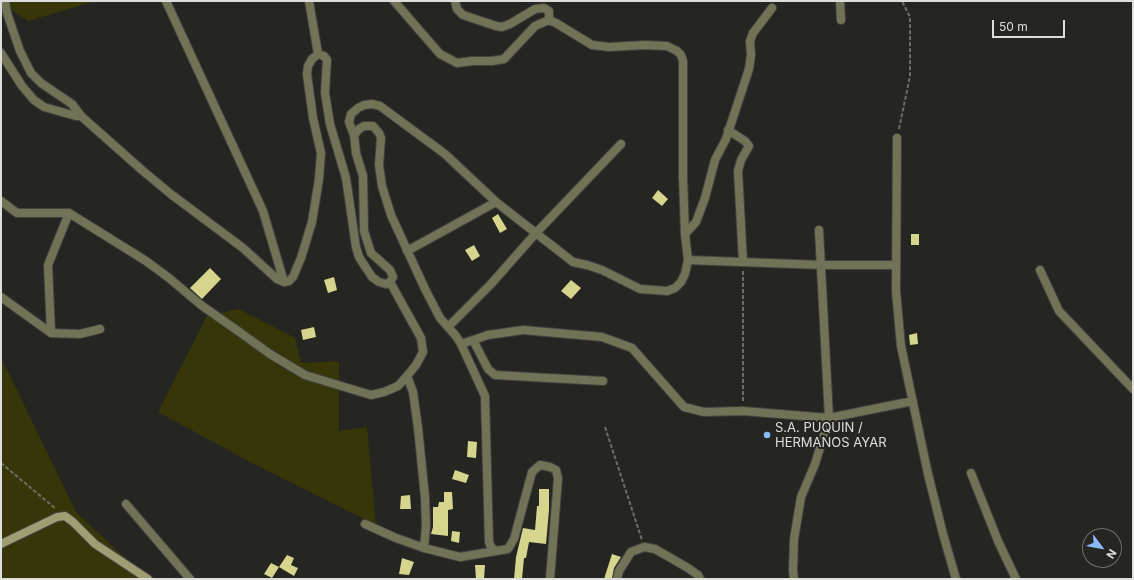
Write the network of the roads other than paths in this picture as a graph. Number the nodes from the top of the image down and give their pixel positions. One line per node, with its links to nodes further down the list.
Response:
1 (5, 1): 12 (street)
2 (166, 1): 29 (street)
3 (394, 1): 8 (street)
4 (455, 1): 8 (street)
5 (840, 1): 9 (street)
6 (308, 3): 11 (street)
7 (772, 8): 13 (street)
8 (549, 20): 22 (street)
9 (841, 20)
10 (1, 53): 12 (street)
11 (318, 54): 29 (street); 30 (street)
12 (81, 116): 29 (street)
13 (728, 130): 22 (street); 25 (street)
14 (354, 135): 18 (street); 23 (street); 30 (street)
15 (897, 138): 27 (street)
16 (621, 144): 21 (street)
17 (1, 201): 19 (street)
18 (496, 202): 21 (street); 23 (street)
19 (69, 213): 34 (street); 37 (street)
20 (819, 230): 26 (street)
21 (536, 233): 24 (street); 32 (street)
22 (685, 234): 24 (street)
23 (407, 251): 32 (street)
24 (688, 260): 25 (street)
25 (743, 262): 26 (street)
26 (822, 265): 27 (street); 41 (street)
27 (896, 265): 40 (street)
28 (1040, 270): 39 (street)
29 (284, 282)
30 (390, 282): 37 (street)
31 (1, 297): 34 (street)
32 (448, 328): 36 (street)
33 (100, 329): 34 (street)
34 (51, 333)
35 (473, 340): 36 (street); 38 (street); 41 (street)
36 (461, 344): 47 (street)
37 (407, 376): 46 (street)
38 (603, 381)
39 (1133, 389)
40 (913, 401): 41 (street); 54 (street)
41 (829, 418): 53 (street)
42 (971, 472): 55 (street)
43 (126, 504): 49 (street)
44 (365, 524): 46 (street)
45 (1, 544): 48 (street)
46 (424, 548): 47 (street)
47 (496, 550): 50 (street)
48 (148, 579)
49 (190, 579)
50 (550, 579)
51 (617, 579): 52 (street)
52 (700, 579)
53 (794, 579)
54 (956, 579)
55 (1016, 579)

